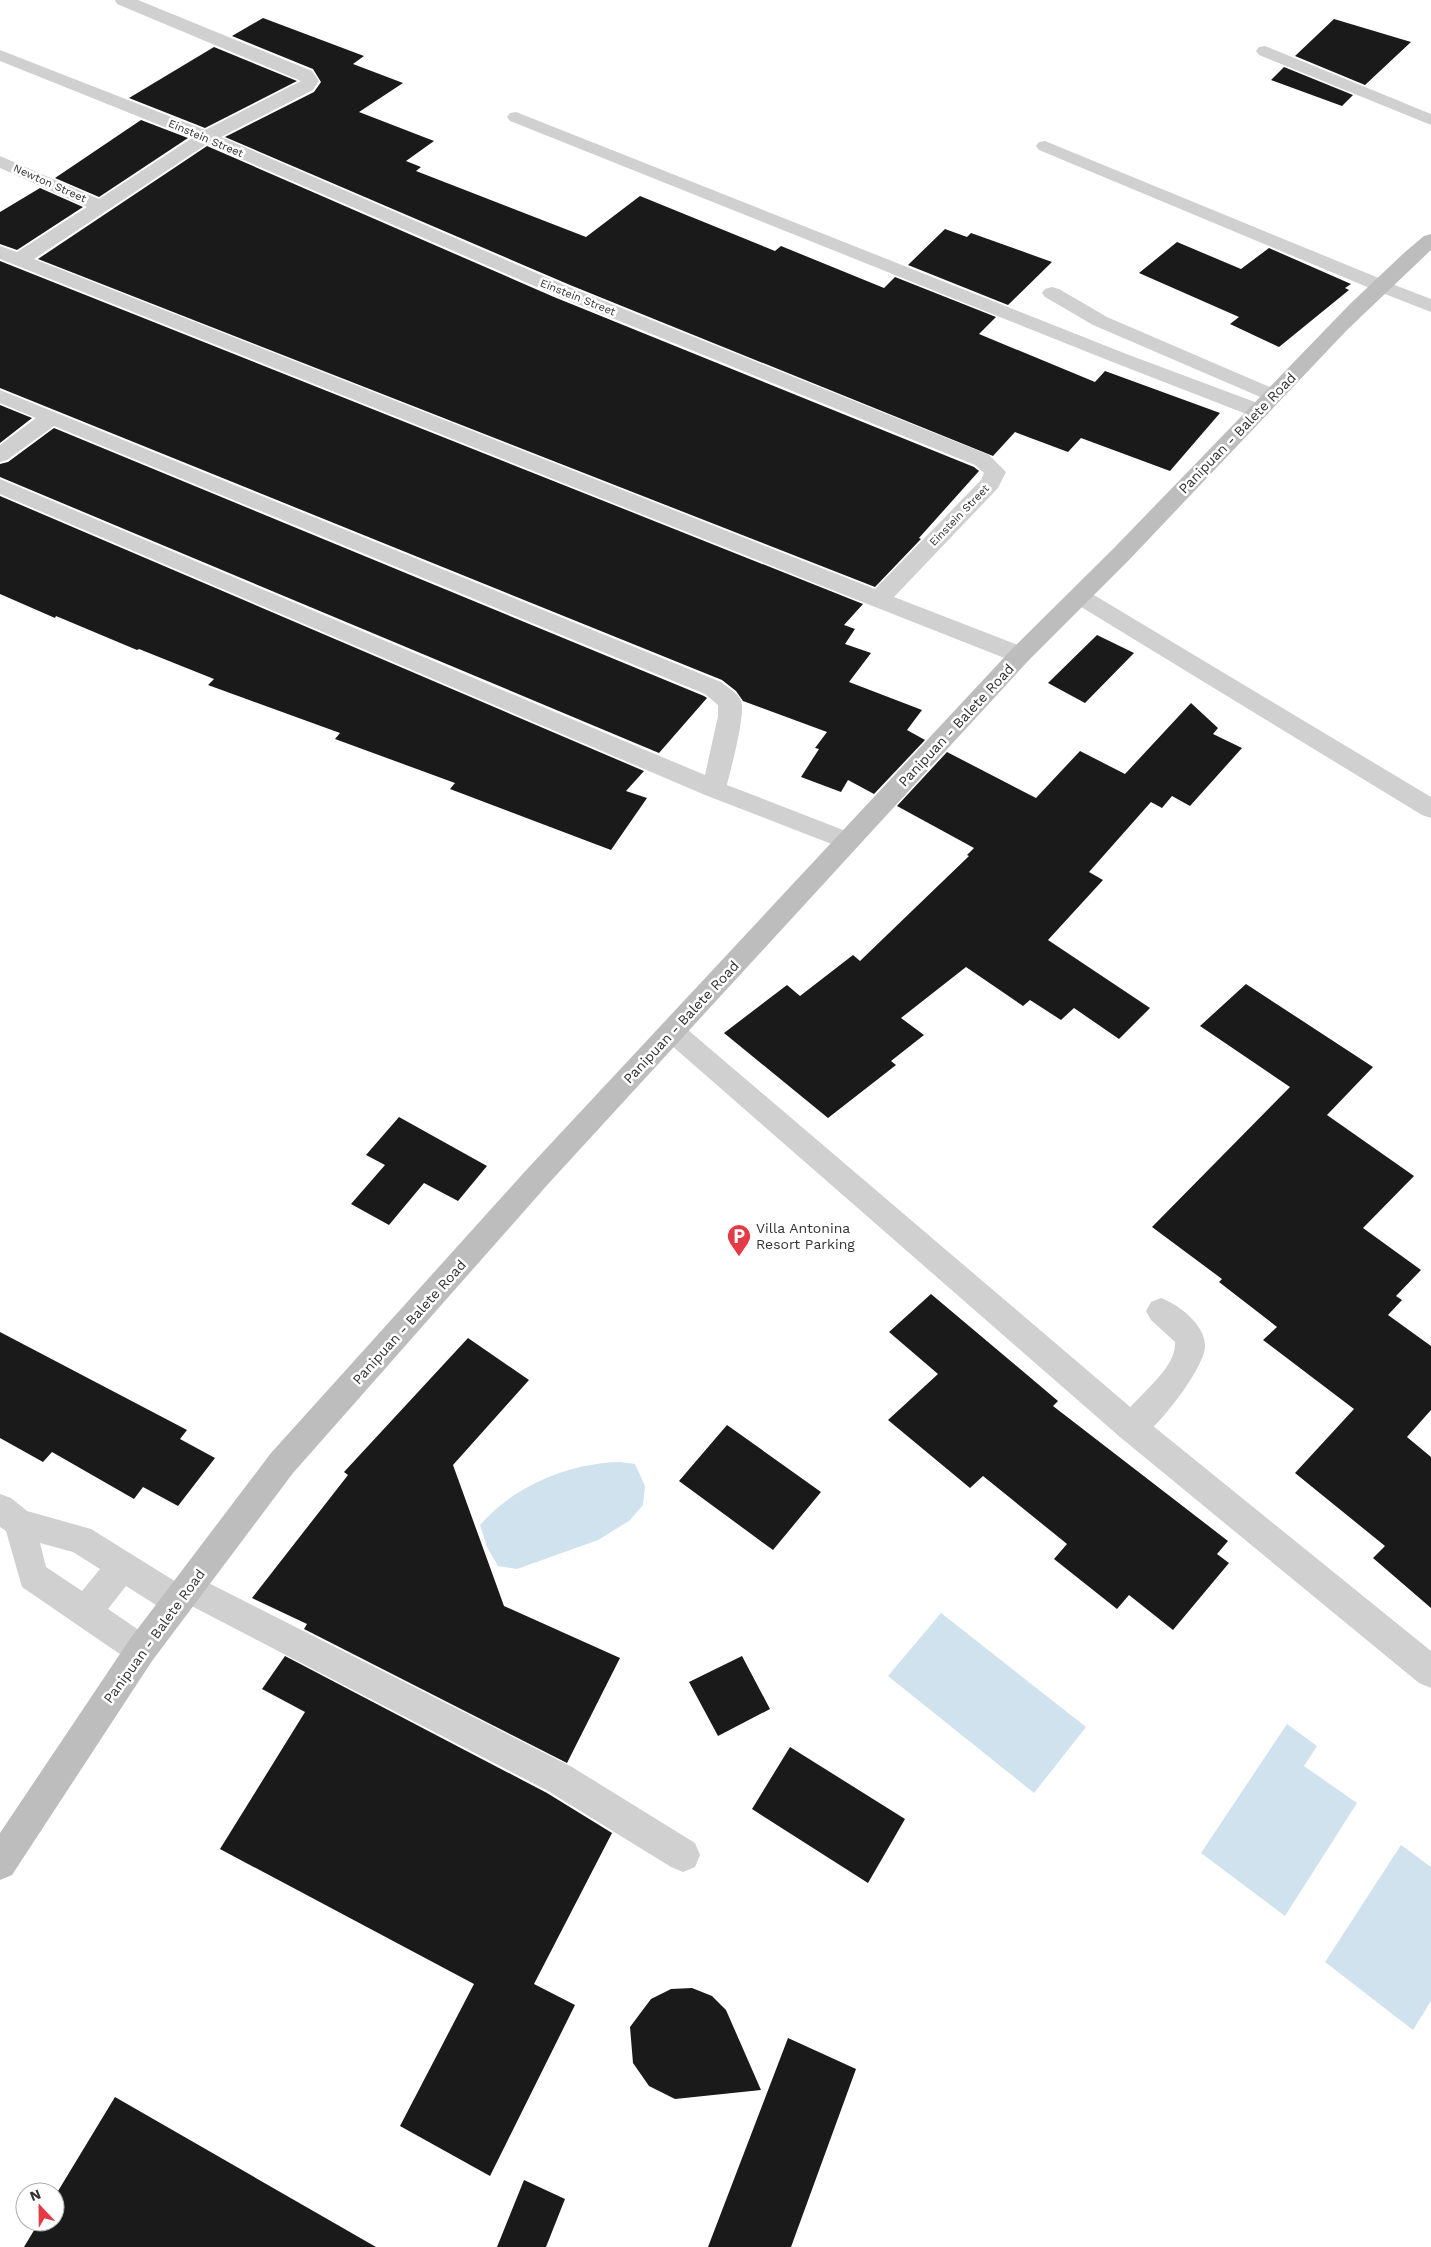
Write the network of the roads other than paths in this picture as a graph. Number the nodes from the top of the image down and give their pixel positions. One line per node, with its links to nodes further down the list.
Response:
1 (123, 0): 6 (street)
2 (1265, 51): 5 (street)
3 (0, 55): 6 (street, Einstein Street)
4 (516, 117): 17 (street)
5 (1431, 120)
6 (206, 137): 9 (street); 22 (street, Einstein Street)
7 (1045, 146): 13 (street)
8 (0, 161): 9 (street, Newton Street)
9 (100, 206): 12 (street)
10 (1431, 240): 13 (main road, Panipuan - Balete Road)
11 (0, 252): 12 (street)
12 (20, 259): 22 (street)
13 (1379, 284): 15 (street); 17 (main road, Panipuan - Balete Road)
14 (1052, 293): 17 (street)
15 (1431, 306)
16 (0, 396): 18 (street)
17 (1264, 403): 21 (main road, Panipuan - Balete Road)
18 (52, 417): 19 (street); 24 (street)
19 (0, 455)
20 (0, 486): 24 (street)
21 (1081, 597): 23 (main road, Panipuan - Balete Road); 25 (street)
22 (878, 600): 23 (street)
23 (1020, 656): 26 (main road, Panipuan - Balete Road)
24 (714, 789): 26 (street)
25 (1431, 809)
26 (847, 841): 27 (main road, Panipuan - Balete Road)
27 (672, 1032): 29 (street); 32 (main road, Panipuan - Balete Road)
28 (1161, 1310): 29 (street)
29 (1131, 1427): 35 (street)
30 (10, 1516): 31 (street); 33 (street)
31 (123, 1566): 32 (street); 33 (street)
32 (183, 1595): 34 (main road, Panipuan - Balete Road); 36 (street)
33 (85, 1612): 34 (street)
34 (141, 1650): 37 (main road, Panipuan - Balete Road)
35 (1431, 1672)
36 (683, 1856)
37 (0, 1863)

